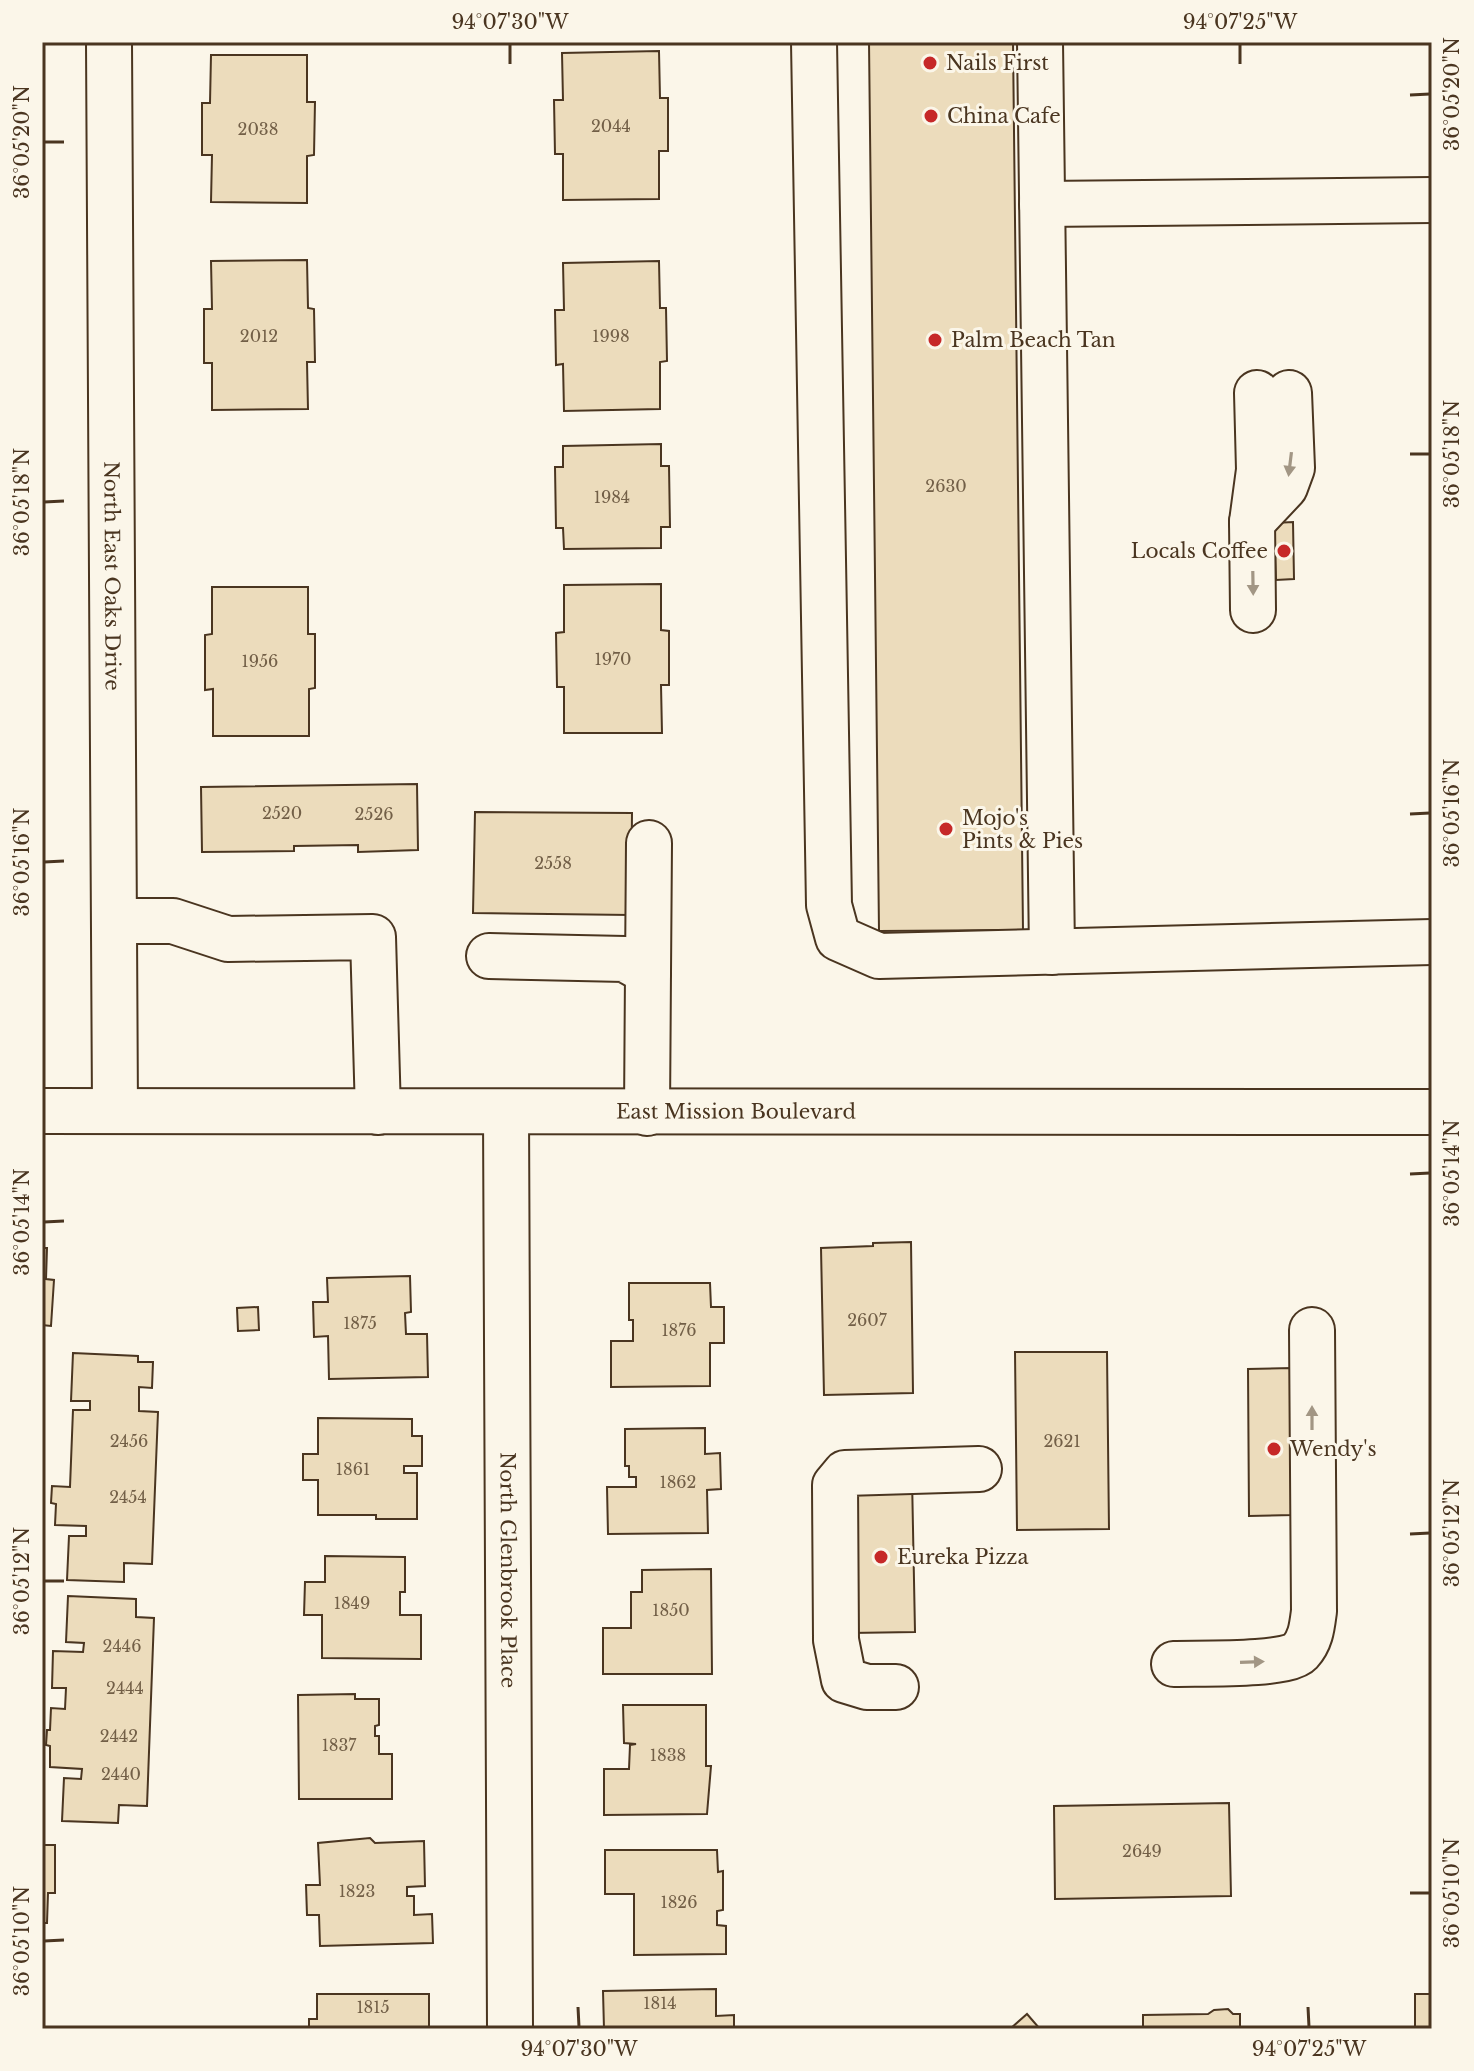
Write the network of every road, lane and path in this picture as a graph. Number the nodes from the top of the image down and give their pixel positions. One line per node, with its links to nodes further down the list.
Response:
1 (109, 42): 9 (street, North East Oaks Drive)
2 (814, 42): 11 (street)
3 (1040, 42): 5 (street)
4 (1432, 200): 5 (street)
5 (1042, 204): 11 (street)
6 (1273, 393): 7 (street, one-way to 7)
7 (1253, 610)
8 (649, 843): 13 (street)
9 (114, 921): 14 (street, North East Oaks Drive); 16 (street)
10 (1432, 942): 11 (street)
11 (1052, 952)
12 (489, 956): 13 (street)
13 (648, 972): 19 (street)
14 (115, 1110): 15 (street, East Mission Boulevard); 16 (street, East Mission Boulevard)
15 (42, 1111)
16 (378, 1112): 17 (street, East Mission Boulevard)
17 (506, 1112): 19 (street, East Mission Boulevard); 24 (street, North Glenbrook Place)
18 (1432, 1112): 19 (street, East Mission Boulevard)
19 (647, 1113)
20 (1312, 1330): 22 (street, one-way to 20)
21 (979, 1469): 23 (street)
22 (1174, 1664)
23 (896, 1687)
24 (510, 2029)

